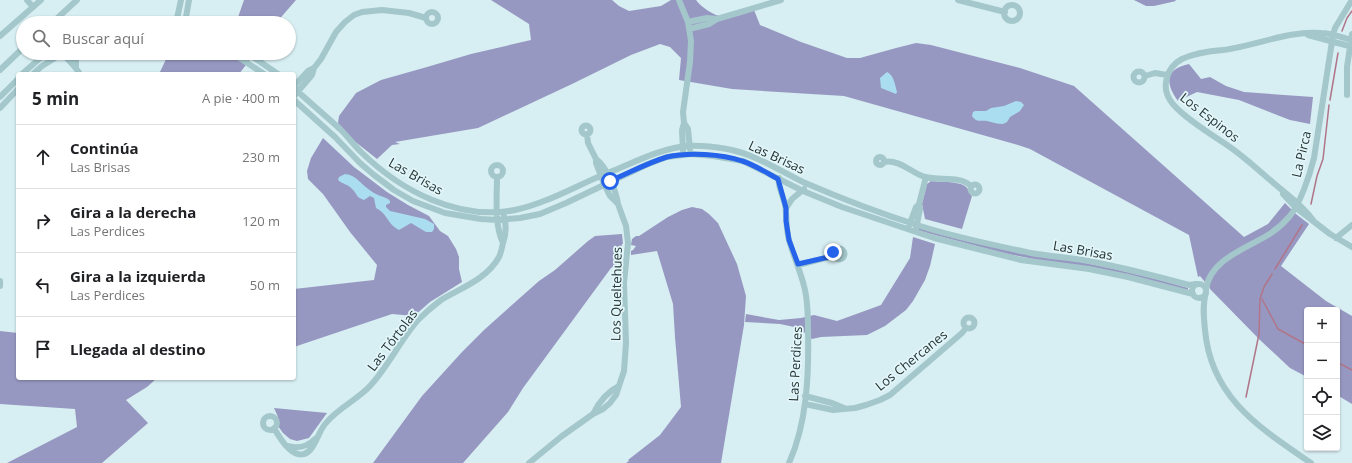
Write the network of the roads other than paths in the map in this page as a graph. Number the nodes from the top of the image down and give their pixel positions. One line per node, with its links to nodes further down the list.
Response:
1 (26, 0): 10 (street)
2 (41, 0): 10 (street)
3 (77, 0): 13 (street)
4 (181, 0): 14 (street)
5 (189, 0): 15 (street)
6 (679, 0): 19 (street)
7 (781, 0): 17 (street)
8 (958, 0): 11 (street)
9 (1352, 0): 22 (street, La Pirca)
10 (33, 7): 12 (street)
11 (1005, 12)
12 (23, 16)
13 (60, 16)
14 (178, 16)
15 (186, 16)
16 (426, 18): 41 (street)
17 (717, 19): 19 (street); 20 (street)
18 (16, 22): 21 (street)
19 (688, 22): 20 (street)
20 (689, 29): 49 (street)
21 (0, 36)
22 (1332, 38): 23 (street); 38 (street); 66 (street, La Pirca)
23 (1351, 40): 44 (street)
24 (16, 55): 32 (street)
25 (38, 60): 33 (street)
26 (51, 60): 34 (street)
27 (68, 60): 31 (street)
28 (76, 60): 31 (street)
29 (243, 60): 36 (street)
30 (257, 60): 37 (street)
31 (76, 68): 35 (street)
32 (0, 70)
33 (24, 72)
34 (35, 72)
35 (79, 72)
36 (261, 72)
37 (275, 72)
38 (1167, 75): 39 (street); 66 (street, Los Espinos)
39 (1144, 76)
40 (16, 81): 45 (street)
41 (296, 89)
42 (16, 91): 47 (street)
43 (296, 91): 52 (street, Las Brisas)
44 (1347, 95)
45 (0, 97)
46 (296, 102): 54 (street, Las Brisas)
47 (0, 108)
48 (587, 134): 55 (street, Los Queltehues)
49 (686, 146): 50 (street); 53 (street, Las Brisas); 55 (street, Las Brisas)
50 (688, 155): 58 (street, Las Brisas); 59 (street, Las Brisas)
51 (884, 162): 56 (street)
52 (379, 168): 54 (street); 68 (street, Las Brisas)
53 (781, 171): 58 (street); 60 (street, Las Brisas)
54 (374, 175): 69 (street, Las Brisas)
55 (603, 175): 59 (street, Los Queltehues); 61 (street, Los Queltehues); 68 (street, Las Brisas)
56 (926, 177): 62 (street); 65 (street)
57 (497, 178): 68 (street, Las Tórtolas)
58 (778, 179): 63 (street, Las Brisas); 67 (street, Las Perdices)
59 (610, 181): 61 (street, Las Brisas); 64 (street, Los Queltehues)
60 (806, 183): 63 (street); 70 (street, Las Brisas)
61 (604, 184): 64 (street, Los Queltehues); 69 (street, Las Brisas)
62 (971, 186)
63 (803, 191): 67 (street); 73 (street, Las Brisas)
64 (618, 204): 91 (street, Los Queltehues)
65 (919, 204): 70 (street); 71 (street)
66 (1297, 205): 75 (street, Los Espinos); 79 (street, La Pirca)
67 (786, 208): 78 (street, Las Perdices)
68 (500, 211): 69 (street, Las Tórtolas)
69 (502, 220): 90 (street, Las Tórtolas)
70 (910, 223): 71 (street, Las Brisas); 73 (street)
71 (916, 225): 74 (street); 81 (street, Las Brisas)
72 (1352, 225): 75 (street)
73 (908, 230): 74 (street, Las Brisas)
74 (915, 232): 84 (street, Las Brisas)
75 (1336, 238): 76 (street, Los Espinos)
76 (1352, 248)
77 (833, 256): 78 (street)
78 (798, 264): 87 (street, Las Perdices)
79 (1212, 276): 81 (street, La Pirca); 83 (street, La Pirca)
80 (0, 280): 82 (street)
81 (1198, 283): 83 (street); 84 (street)
82 (0, 286)
83 (1206, 292): 84 (street); 85 (street, La Pirca)
84 (1194, 296): 85 (street)
85 (1204, 308): 93 (street, La Pirca)
86 (966, 328): 89 (street, Los Chercanes)
87 (806, 396): 88 (street, Las Perdices); 89 (street, Los Chercanes)
88 (805, 404): 89 (street, Los Chercanes); 92 (street, Las Perdices)
89 (844, 408)
90 (274, 428)
91 (529, 463)
92 (789, 463)
93 (1311, 463)

